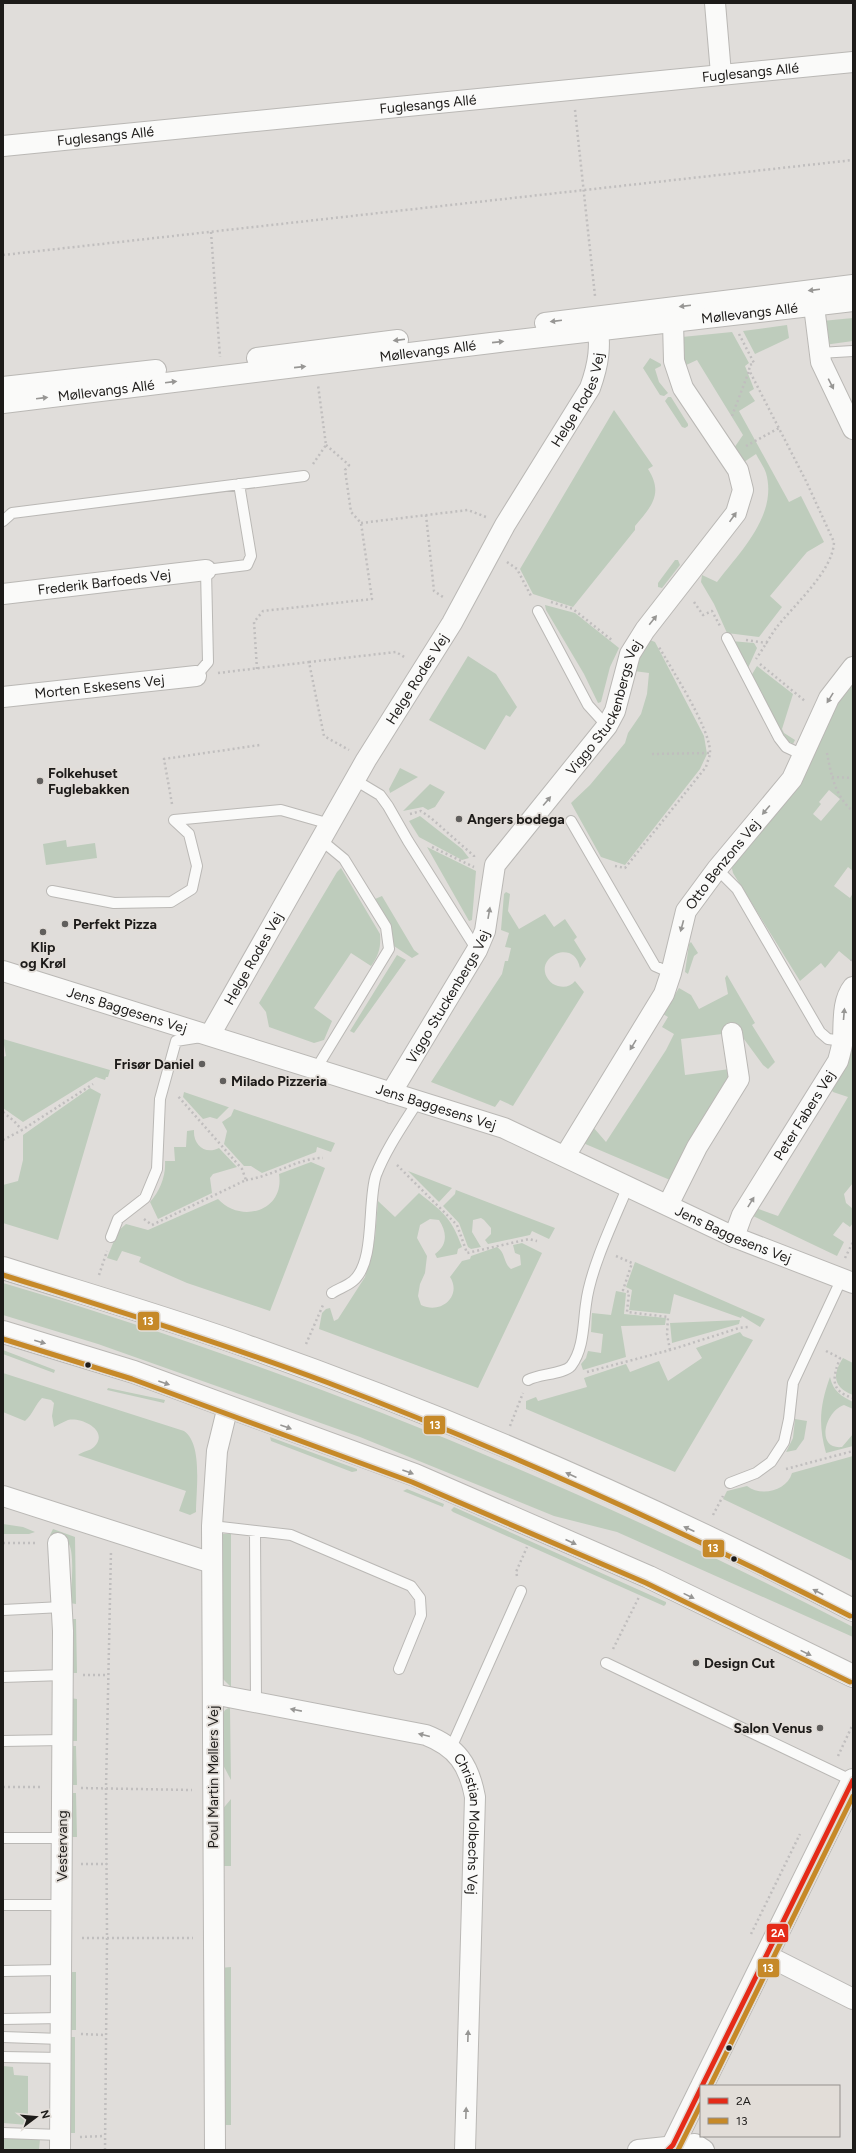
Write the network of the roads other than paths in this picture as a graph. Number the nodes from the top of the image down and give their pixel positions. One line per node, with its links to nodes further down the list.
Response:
1 (715, 3): 3 (street)
2 (853, 62): 3 (street, Fuglesangs Allé)
3 (721, 74): 4 (street, Fuglesangs Allé)
4 (3, 146)
5 (853, 285): 9 (street, Møllevangs Allé, one-way to 9)
6 (853, 301): 7 (street, Møllevangs Allé)
7 (814, 306): 8 (street, Møllevangs Allé); 11 (street)
8 (673, 322): 9 (street, Møllevangs Allé); 25 (street, Viggo Stuckenbergs Vej, one-way to 8)
9 (598, 324): 12 (street, Møllevangs Allé, one-way to 12); 13 (street, Møllevangs Allé, one-way to 9); 27 (street, Helge Rodes Vej)
10 (853, 352): 11 (lane)
11 (819, 353): 14 (street, one-way to 14)
12 (3, 387)
13 (3, 403)
14 (853, 429)
15 (304, 476): 16 (lane)
16 (239, 484): 17 (lane); 18 (lane)
17 (3, 520)
18 (206, 570): 19 (street, Frederik Barfoeds Vej); 23 (lane)
19 (3, 594)
20 (538, 611): 25 (lane)
21 (727, 638): 26 (lane)
22 (853, 667): 26 (street, Otto Benzons Vej, one-way to 26)
23 (196, 676): 24 (street, Morten Eskesens Vej)
24 (3, 697)
25 (607, 726): 32 (street, Viggo Stuckenbergs Vej, one-way to 25)
26 (803, 755): 30 (street, Otto Benzons Vej, one-way to 30)
27 (355, 780): 29 (street, Helge Rodes Vej); 32 (lane)
28 (571, 820): 34 (lane)
29 (325, 832): 31 (lane); 37 (street, Helge Rodes Vej); 39 (lane)
30 (717, 869): 34 (street, Otto Benzons Vej, one-way to 34); 38 (lane)
31 (52, 891)
32 (477, 950): 40 (street, Viggo Stuckenbergs Vej)
33 (3, 971): 37 (street, Jens Baggesens Vej)
34 (671, 974): 42 (street, Otto Benzons Vej, one-way to 42)
35 (853, 987): 38 (street, Peter Fabers Vej, one-way to 35)
36 (732, 1033): 44 (street)
37 (210, 1035): 39 (street, Jens Baggesens Vej); 45 (lane)
38 (843, 1041): 46 (street, Peter Fabers Vej, one-way to 38)
39 (316, 1069): 40 (street, Jens Baggesens Vej)
40 (391, 1093): 41 (street, Jens Baggesens Vej)
41 (418, 1101): 42 (street, Jens Baggesens Vej); 49 (lane)
42 (565, 1156): 43 (street, Jens Baggesens Vej)
43 (628, 1186): 44 (street, Jens Baggesens Vej); 51 (lane)
44 (668, 1205): 46 (street, Jens Baggesens Vej)
45 (111, 1237)
46 (734, 1237): 48 (street, Jens Baggesens Vej)
47 (3, 1268): 62 (main road, one-way to 47)
48 (847, 1281): 53 (lane)
49 (332, 1293)
50 (3, 1332): 52 (main road, one-way to 52)
51 (528, 1380)
52 (228, 1406): 55 (street, Poul Martin Møllers Vej); 66 (main road, one-way to 66)
53 (730, 1483)
54 (3, 1496): 58 (street)
55 (212, 1526): 56 (lane); 58 (street, Poul Martin Møllers Vej)
56 (255, 1531): 64 (lane); 69 (lane)
57 (58, 1543): 60 (street, Vestervang)
58 (212, 1563): 68 (street, Poul Martin Møllers Vej)
59 (521, 1591): 72 (lane)
60 (62, 1607): 61 (lane); 65 (street, Vestervang)
61 (3, 1610)
62 (853, 1610)
63 (606, 1663): 73 (lane)
64 (400, 1669)
65 (63, 1676): 67 (lane); 70 (street, Vestervang)
66 (853, 1676)
67 (3, 1677)
68 (213, 1694): 69 (street, Christian Molbechs Vej); 91 (street, Poul Martin Møllers Vej)
69 (256, 1703): 72 (street, Christian Molbechs Vej, one-way to 69)
70 (62, 1740): 71 (lane); 75 (street, Vestervang)
71 (3, 1741)
72 (450, 1748): 92 (street, Christian Molbechs Vej, one-way to 72)
73 (851, 1789): 78 (main road)
74 (3, 1838): 75 (lane)
75 (62, 1838): 77 (street, Vestervang)
76 (3, 1905): 77 (lane)
77 (62, 1906): 79 (street, Vestervang)
78 (766, 1955): 81 (street); 86 (main road)
79 (61, 1970): 80 (lane); 84 (street, Vestervang)
80 (3, 1972)
81 (853, 1999)
82 (3, 2019): 84 (lane)
83 (3, 2036): 84 (lane)
84 (61, 2037): 85 (lane); 89 (street, Vestervang)
85 (3, 2057)
86 (703, 2085)
87 (700, 2091): 90 (main road)
88 (3, 2133): 89 (lane)
89 (60, 2142)
90 (671, 2148): 93 (street); 94 (street)
91 (215, 2150)
92 (465, 2150)
93 (638, 2150)
94 (704, 2150)

